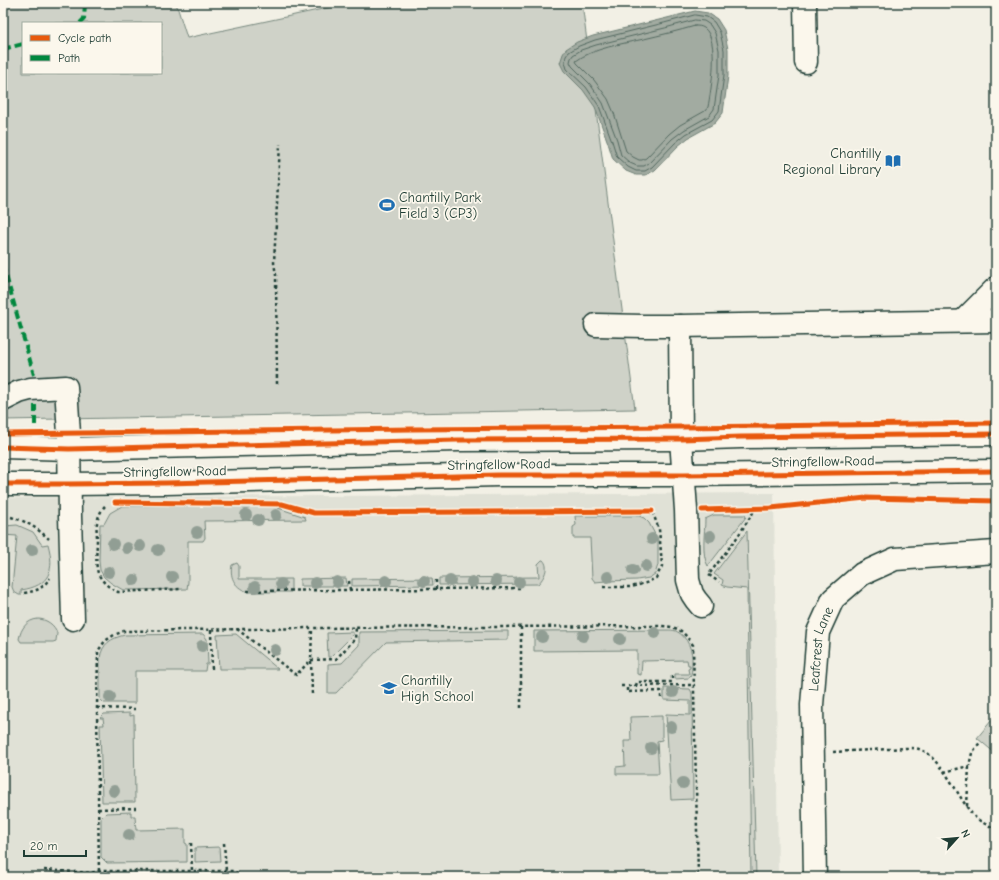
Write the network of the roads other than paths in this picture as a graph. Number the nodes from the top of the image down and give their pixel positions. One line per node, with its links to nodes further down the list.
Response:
1 (805, 3): 2 (main road)
2 (806, 62)
3 (996, 288): 4 (main road)
4 (963, 321): 5 (main road); 7 (main road)
5 (996, 321)
6 (596, 325): 7 (main road)
7 (680, 326): 10 (main road)
8 (3, 400): 12 (main road)
9 (996, 434): 10 (main road, Stringfellow Road)
10 (681, 439): 12 (main road, Stringfellow Road); 14 (main road)
11 (3, 447): 12 (main road, Stringfellow Road)
12 (69, 449): 16 (main road)
13 (996, 471): 14 (main road, Stringfellow Road)
14 (684, 475): 16 (main road, Stringfellow Road); 18 (main road)
15 (3, 484): 16 (main road, Stringfellow Road)
16 (69, 484): 19 (main road)
17 (996, 552): 20 (main road, Leafcrest Lane)
18 (701, 606)
19 (73, 619)
20 (815, 877)

